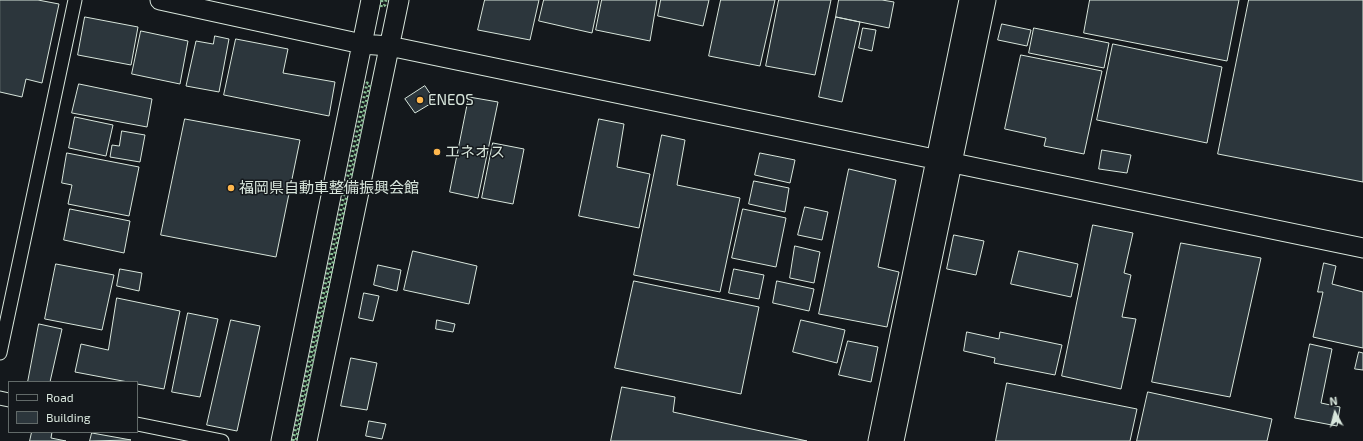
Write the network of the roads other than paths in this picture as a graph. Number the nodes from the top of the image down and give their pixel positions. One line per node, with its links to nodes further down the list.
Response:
1 (75, 0): 11 (street)
2 (160, 0): 7 (street)
3 (371, 0): 7 (street)
4 (399, 0): 8 (street)
5 (969, 0): 9 (street)
6 (986, 0): 9 (street)
7 (362, 44): 8 (street); 14 (street)
8 (389, 46): 9 (street); 15 (street)
9 (944, 161): 10 (street); 16 (street); 17 (street)
10 (1363, 248)
11 (0, 353)
12 (138, 424): 13 (street)
13 (222, 441)
14 (281, 441)
15 (308, 441)
16 (878, 441)
17 (894, 441)

